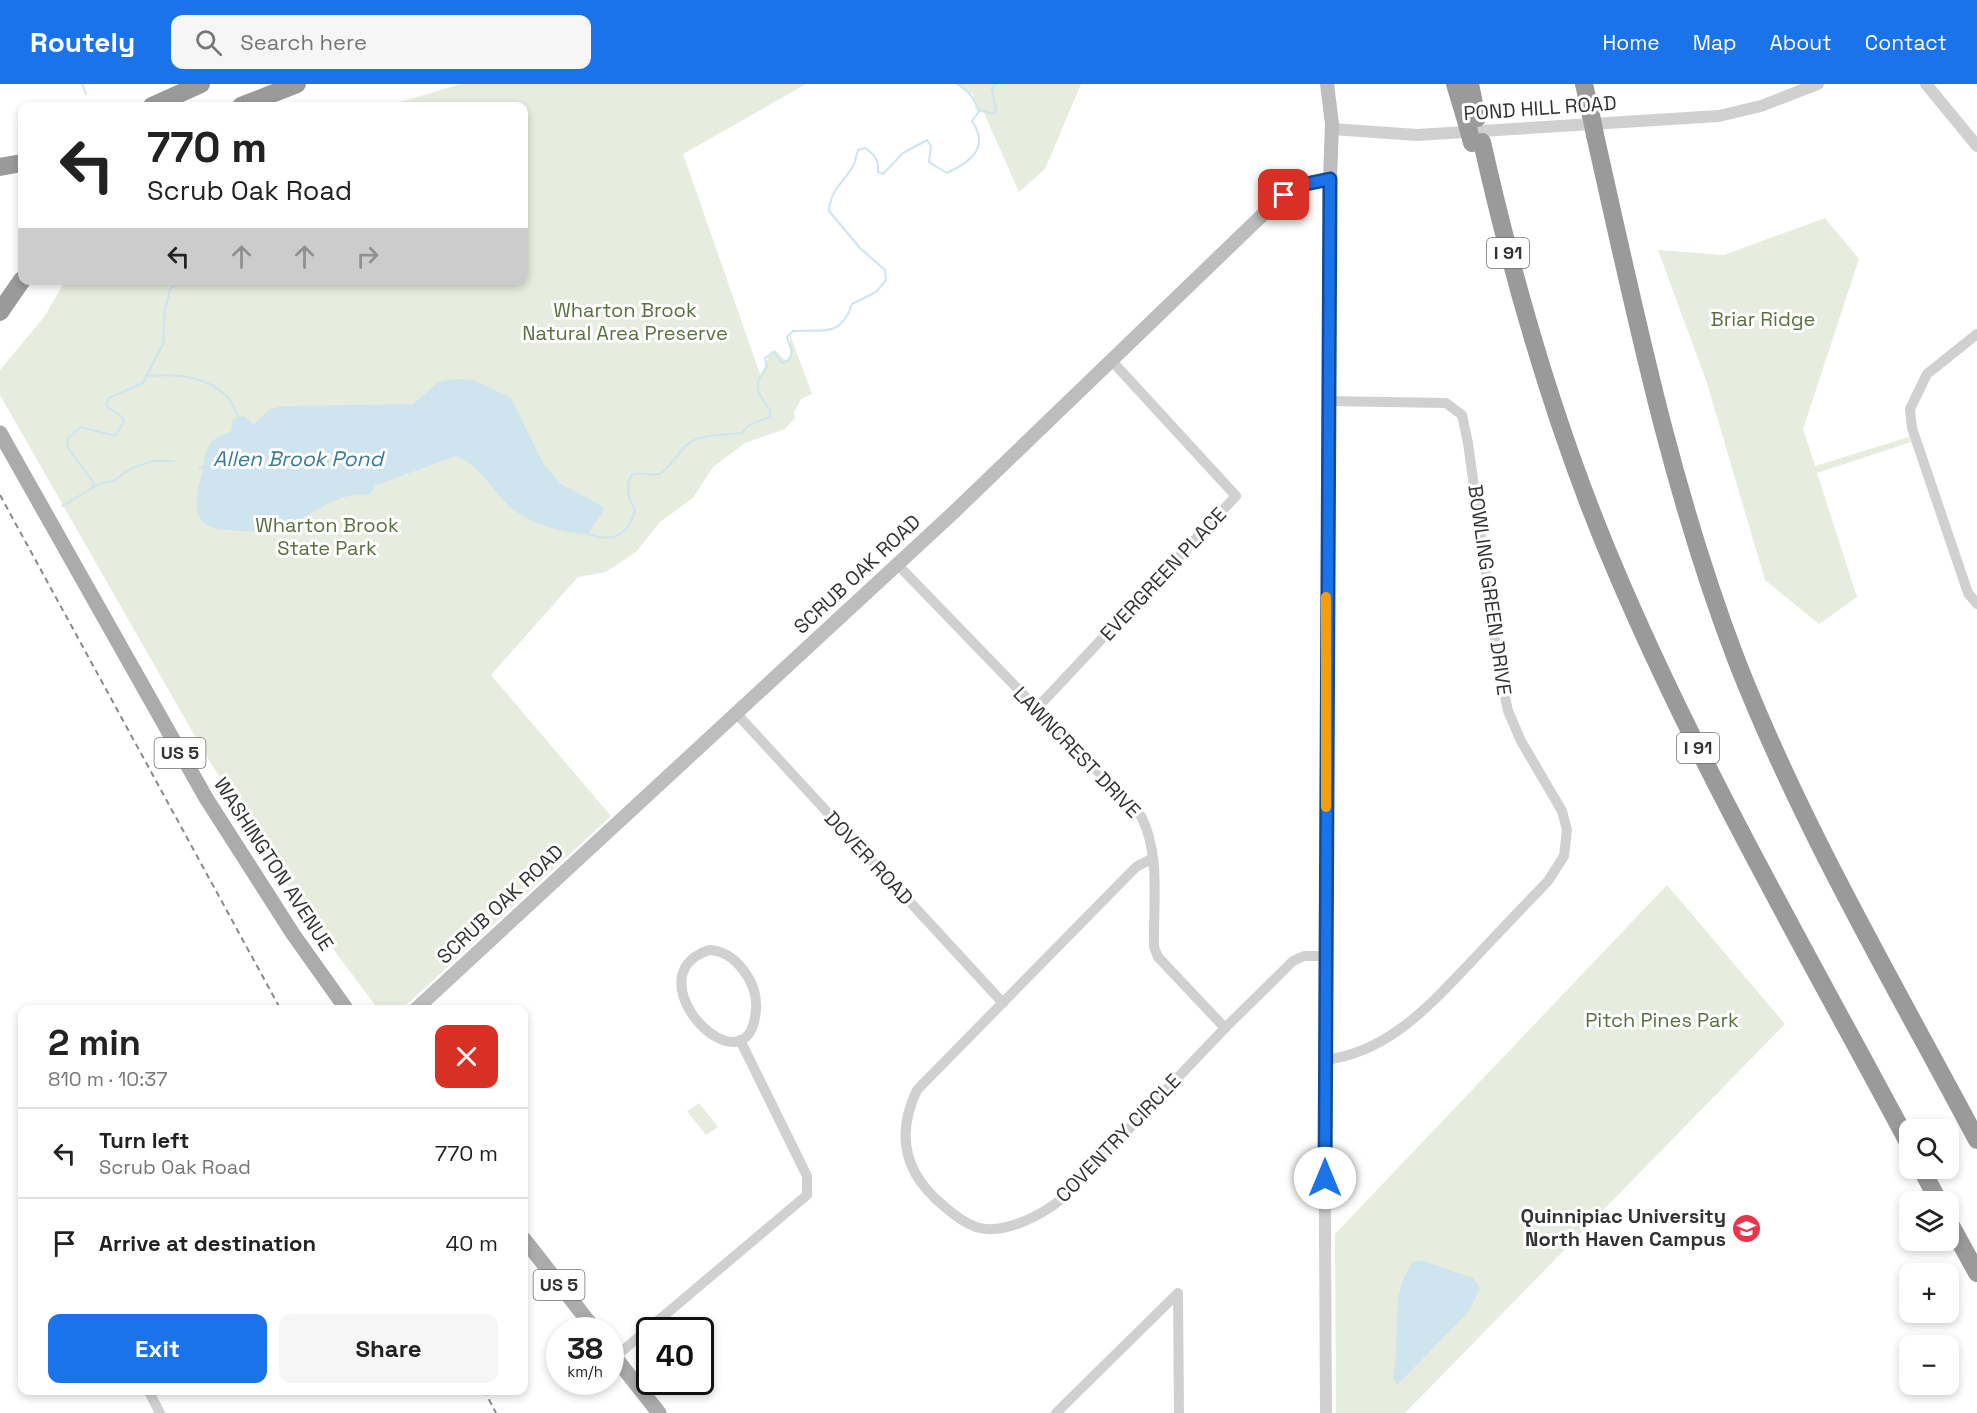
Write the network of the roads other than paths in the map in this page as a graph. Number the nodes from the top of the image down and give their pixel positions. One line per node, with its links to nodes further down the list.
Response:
1 (201, 84): 10 (highway)
2 (297, 84): 11 (highway)
3 (1327, 84): 14 (main road)
4 (1455, 84): 13 (highway)
5 (1470, 84): 13 (highway, I 91)
6 (1574, 84): 12 (highway)
7 (1584, 84): 12 (highway)
8 (1818, 84): 14 (street, POND HILL ROAD)
9 (1926, 84): 15 (street)
10 (161, 102)
11 (251, 102)
12 (1590, 112): 38 (highway, bridge)
13 (1472, 123): 37 (highway, I 91)
14 (1332, 129): 18 (main road)
15 (1977, 146)
16 (18, 164): 17 (highway)
17 (0, 167)
18 (1330, 179): 22 (main road, SCRUB OAK ROAD); 23 (street)
19 (19, 285): 20 (highway)
20 (0, 312)
21 (1977, 334): 26 (street)
22 (1111, 360): 25 (main road, SCRUB OAK ROAD); 27 (street, EVERGREEN PLACE)
23 (1328, 401): 30 (street); 36 (street, BOWLING GREEN DRIVE)
24 (0, 433): 32 (main road, WASHINGTON AVENUE / US 5)
25 (897, 564): 27 (street, LAWNCREST DRIVE); 28 (main road, SCRUB OAK ROAD)
26 (1977, 604)
27 (1037, 708): 29 (street, LAWNCREST DRIVE)
28 (736, 713): 31 (street, DOVER ROAD); 33 (main road, SCRUB OAK ROAD)
29 (1153, 858): 31 (street, COVENTRY CIRCLE); 34 (street, LAWNCREST DRIVE)
30 (1325, 956): 34 (street, COVENTRY CIRCLE); 36 (street)
31 (1003, 1004): 34 (street, COVENTRY CIRCLE)
32 (343, 1005)
33 (420, 1005)
34 (1225, 1028)
35 (740, 1040): 35 (street); 43 (street)
36 (1324, 1060): 50 (street)
37 (1899, 1125)
38 (1977, 1140)
39 (1959, 1240): 41 (highway)
40 (528, 1244): 42 (main road, US 5)
41 (1977, 1273)
42 (585, 1317)
43 (624, 1345)
44 (624, 1368): 47 (main road)
45 (151, 1395): 46 (street)
46 (160, 1413)
47 (658, 1413)
48 (1056, 1413): 49 (street)
49 (1179, 1413)
50 (1326, 1413)

